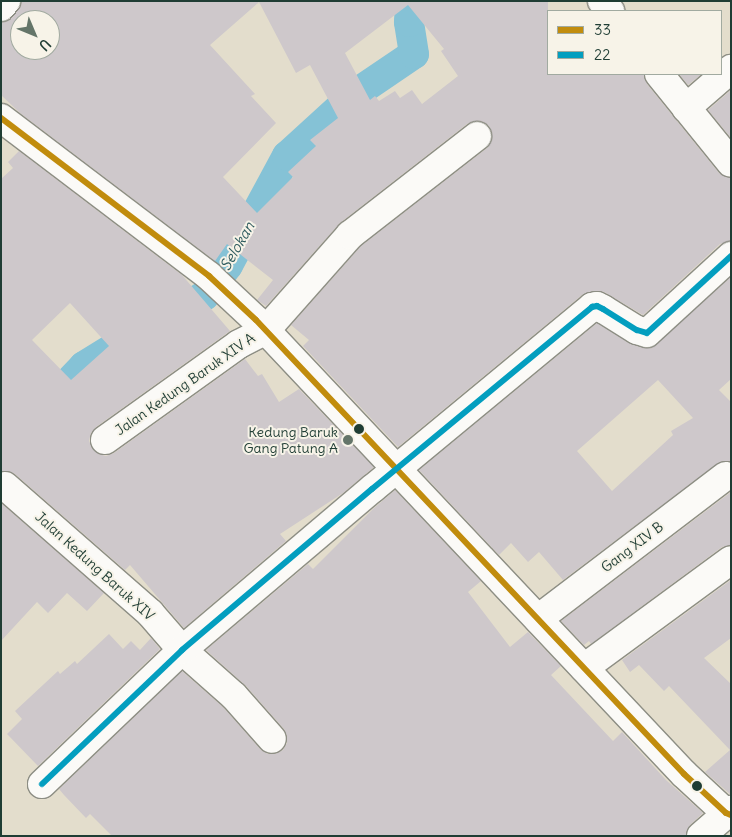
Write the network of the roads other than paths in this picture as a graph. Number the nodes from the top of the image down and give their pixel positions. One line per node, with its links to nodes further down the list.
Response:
1 (6, 1): 2 (street)
2 (1, 7)
3 (731, 69): 5 (street)
4 (660, 75): 5 (street)
5 (686, 108): 8 (street)
6 (1, 118): 10 (street)
7 (477, 136): 10 (street)
8 (731, 163)
9 (731, 256): 12 (street)
10 (266, 330): 11 (street, Jalan Kedung Baruk XIV A); 12 (street)
11 (105, 440)
12 (396, 469): 16 (street); 17 (street)
13 (726, 476): 16 (street, Gang XIV B)
14 (5, 486): 17 (street, Jalan Kedung Baruk XIV)
15 (731, 560): 18 (street)
16 (538, 619): 18 (street)
17 (182, 650): 19 (street, Jalan Kedung Baruk XIV); 20 (street)
18 (584, 668): 21 (street)
19 (272, 739)
20 (42, 784)
21 (729, 813): 22 (street)
22 (701, 836)

